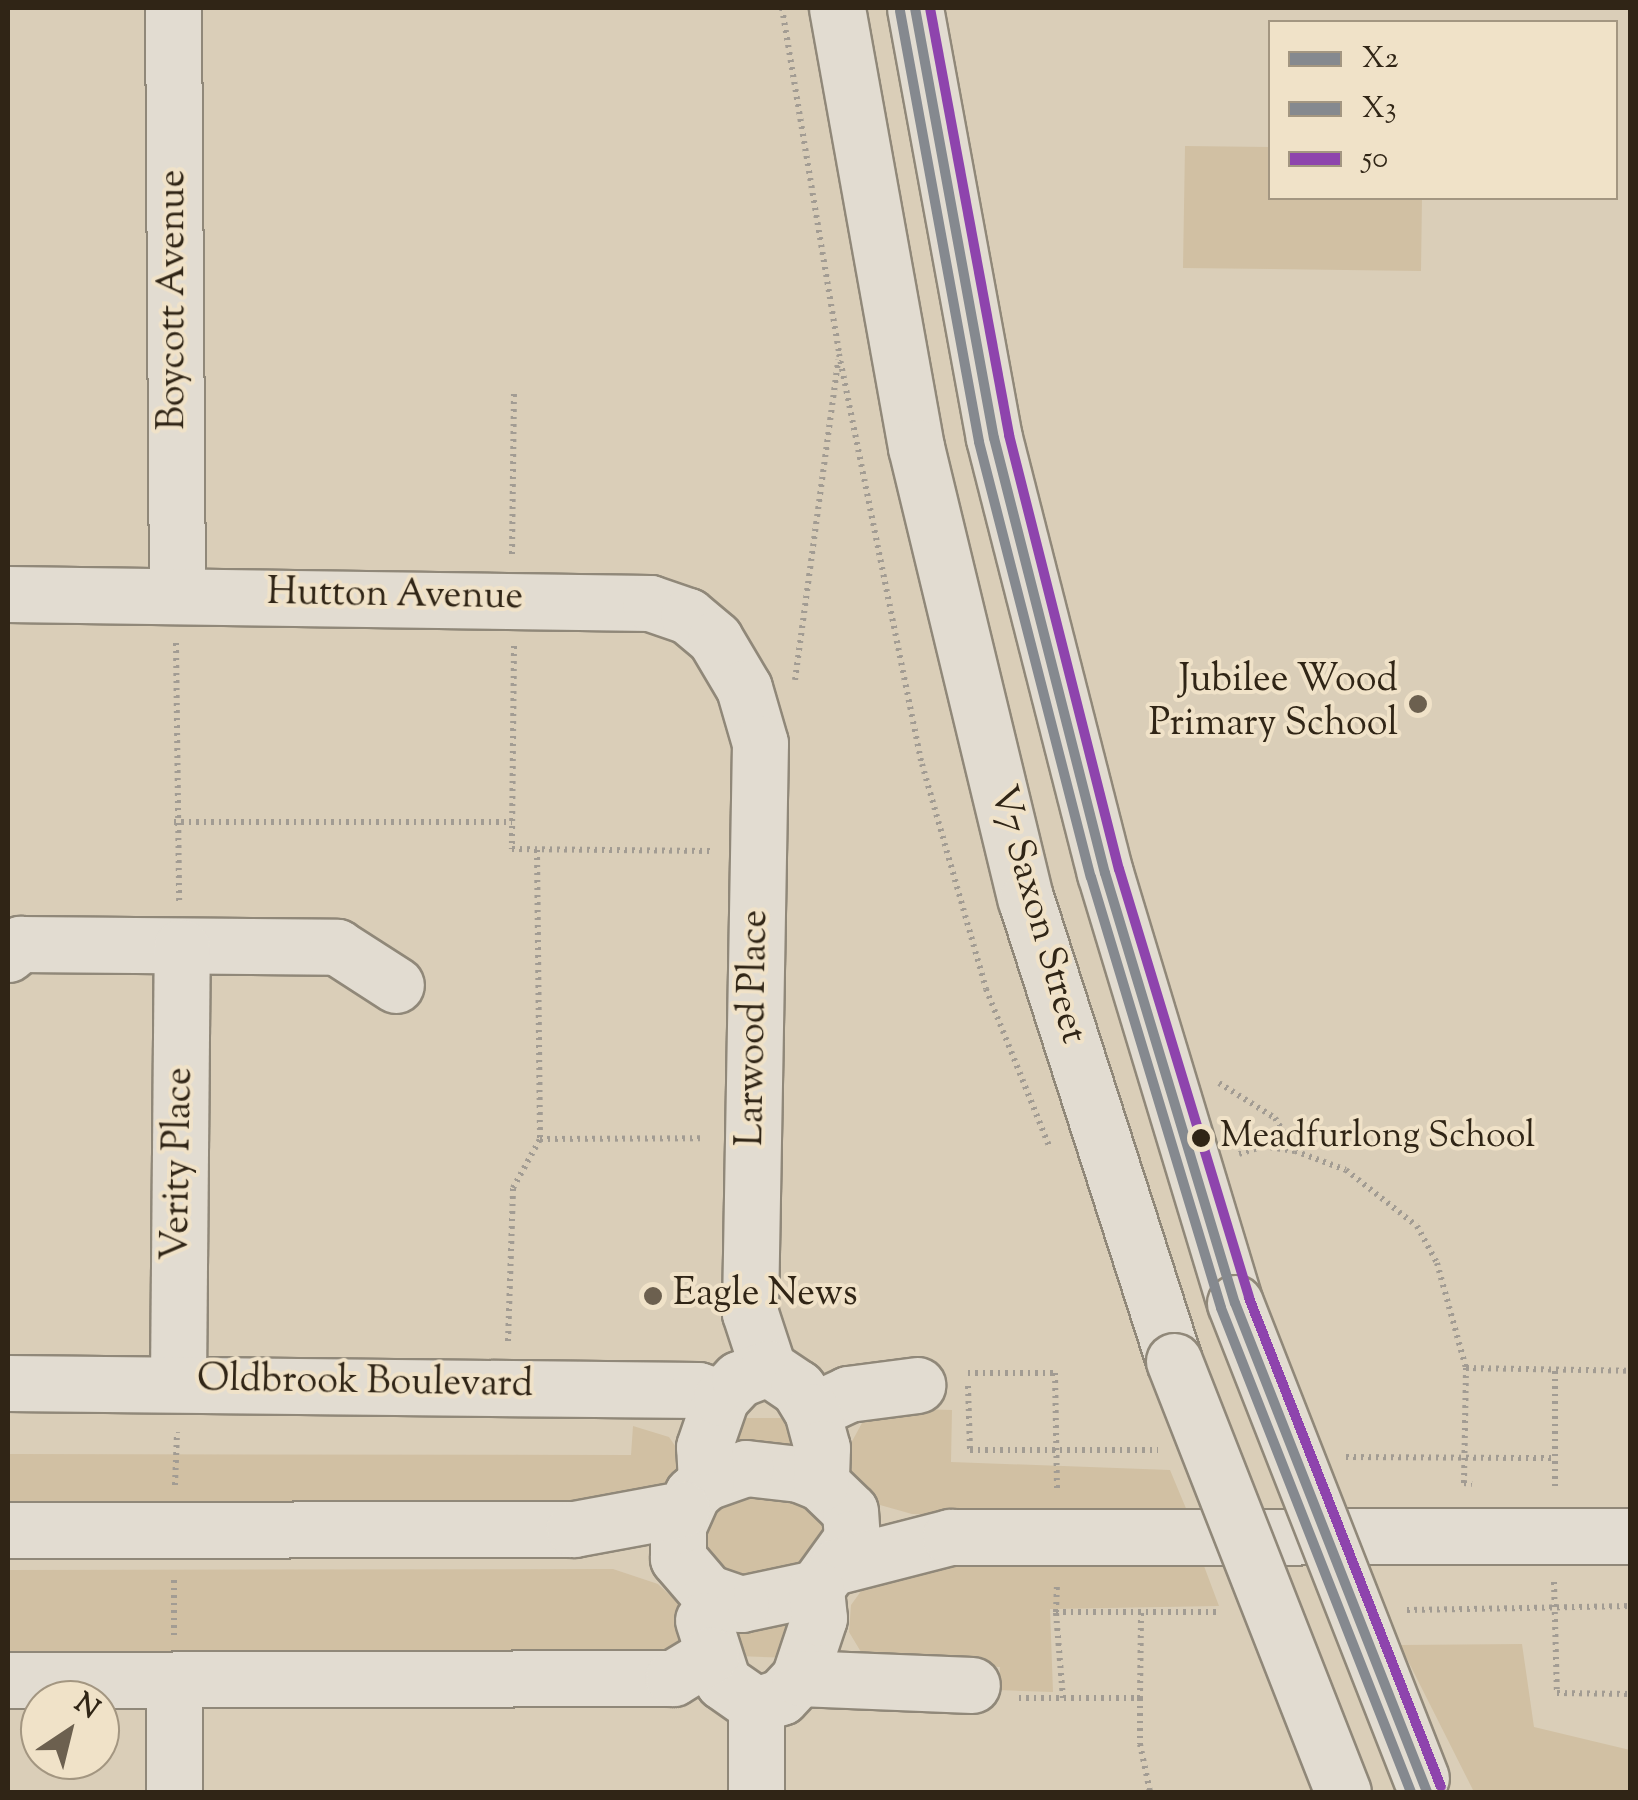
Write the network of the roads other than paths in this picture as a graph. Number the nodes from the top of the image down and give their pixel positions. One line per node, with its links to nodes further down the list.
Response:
1 (174, 8): 4 (street, Boycott Avenue)
2 (836, 8): 30 (street, V7 Saxon Street, bridge)
3 (915, 8): 27 (street, V7 Saxon Street, bridge)
4 (177, 592): 5 (street, Hutton Avenue); 6 (street, Hutton Avenue)
5 (8, 594)
6 (744, 688): 10 (street, Larwood Place)
7 (182, 946): 8 (street); 9 (street); 12 (street, Verity Place)
8 (8, 954)
9 (396, 985)
10 (768, 1368): 14 (street); 15 (street)
11 (943, 1379): 15 (street)
12 (178, 1381): 13 (street, Oldbrook Boulevard); 14 (street, Oldbrook Boulevard)
13 (8, 1382)
14 (721, 1398): 18 (street)
15 (812, 1411): 16 (street)
16 (836, 1497): 18 (street); 20 (street); 21 (street)
17 (8, 1530): 18 (street)
18 (693, 1535): 21 (street); 22 (street)
19 (1630, 1536): 20 (street)
20 (950, 1537): 21 (street)
21 (826, 1577): 26 (street)
22 (711, 1655): 24 (street); 26 (street)
23 (8, 1680): 24 (street)
24 (174, 1681): 28 (street)
25 (972, 1685): 26 (street)
26 (777, 1692): 29 (street)
27 (1424, 1785)
28 (174, 1792)
29 (756, 1792)
30 (1343, 1792)

